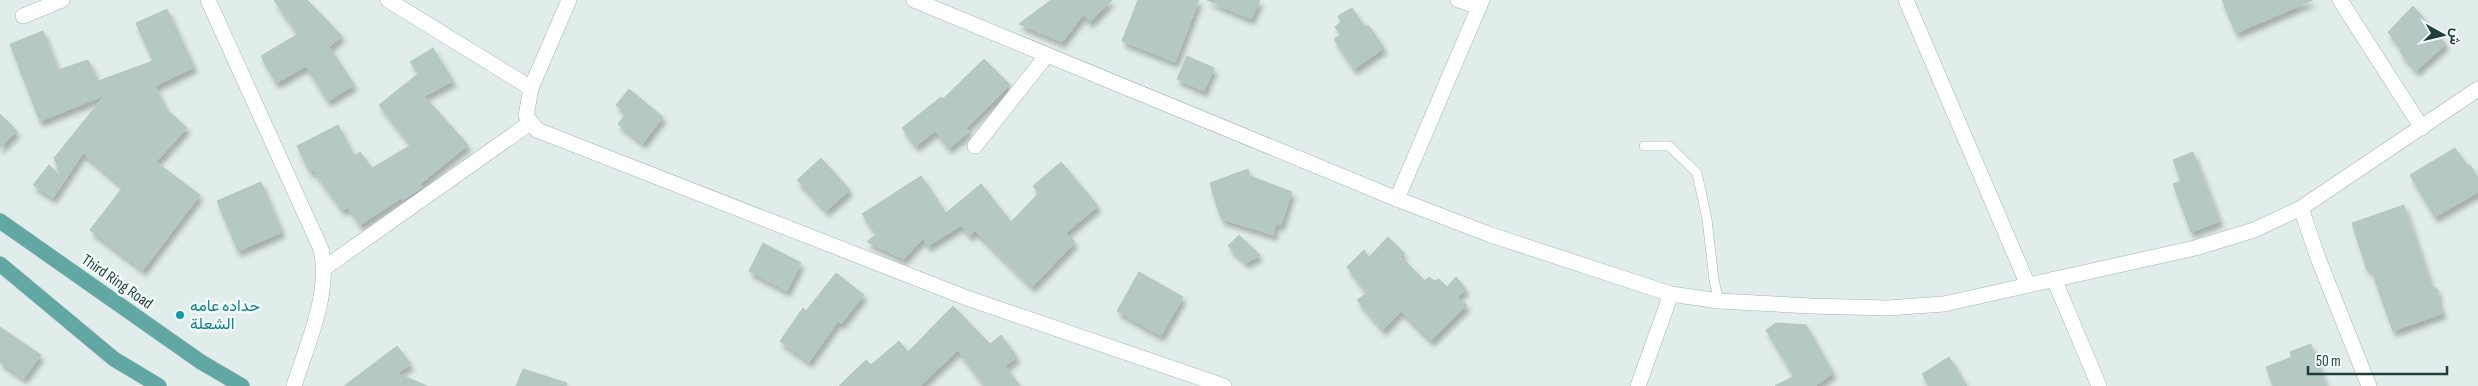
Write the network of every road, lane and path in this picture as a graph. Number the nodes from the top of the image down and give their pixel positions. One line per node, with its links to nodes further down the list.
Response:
1 (62, 0): 10 (street)
2 (208, 0): 22 (street)
3 (388, 0): 12 (street)
4 (570, 0): 12 (street)
5 (914, 0): 11 (street)
6 (1458, 0): 9 (street)
7 (1906, 0): 24 (street)
8 (2340, 0): 15 (street)
9 (1481, 3): 18 (street)
10 (23, 16)
11 (1047, 54): 16 (street); 18 (street)
12 (531, 88): 14 (street)
13 (2478, 89): 15 (street)
14 (530, 122): 22 (street); 30 (street)
15 (2422, 128): 19 (street)
16 (975, 146)
17 (1644, 146): 26 (lane)
18 (1397, 199): 25 (street)
19 (2301, 208): 23 (street); 33 (street)
20 (0, 221): 28 (main road, Third Ring Road)
21 (0, 264): 27 (main road)
22 (324, 269): 29 (street)
23 (2054, 279): 24 (street); 32 (street)
24 (2028, 285): 26 (street)
25 (1670, 294): 26 (street); 31 (street)
26 (1719, 301)
27 (159, 386)
28 (242, 386)
29 (294, 386)
30 (1224, 386)
31 (1638, 386)
32 (2099, 386)
33 (2369, 386)

